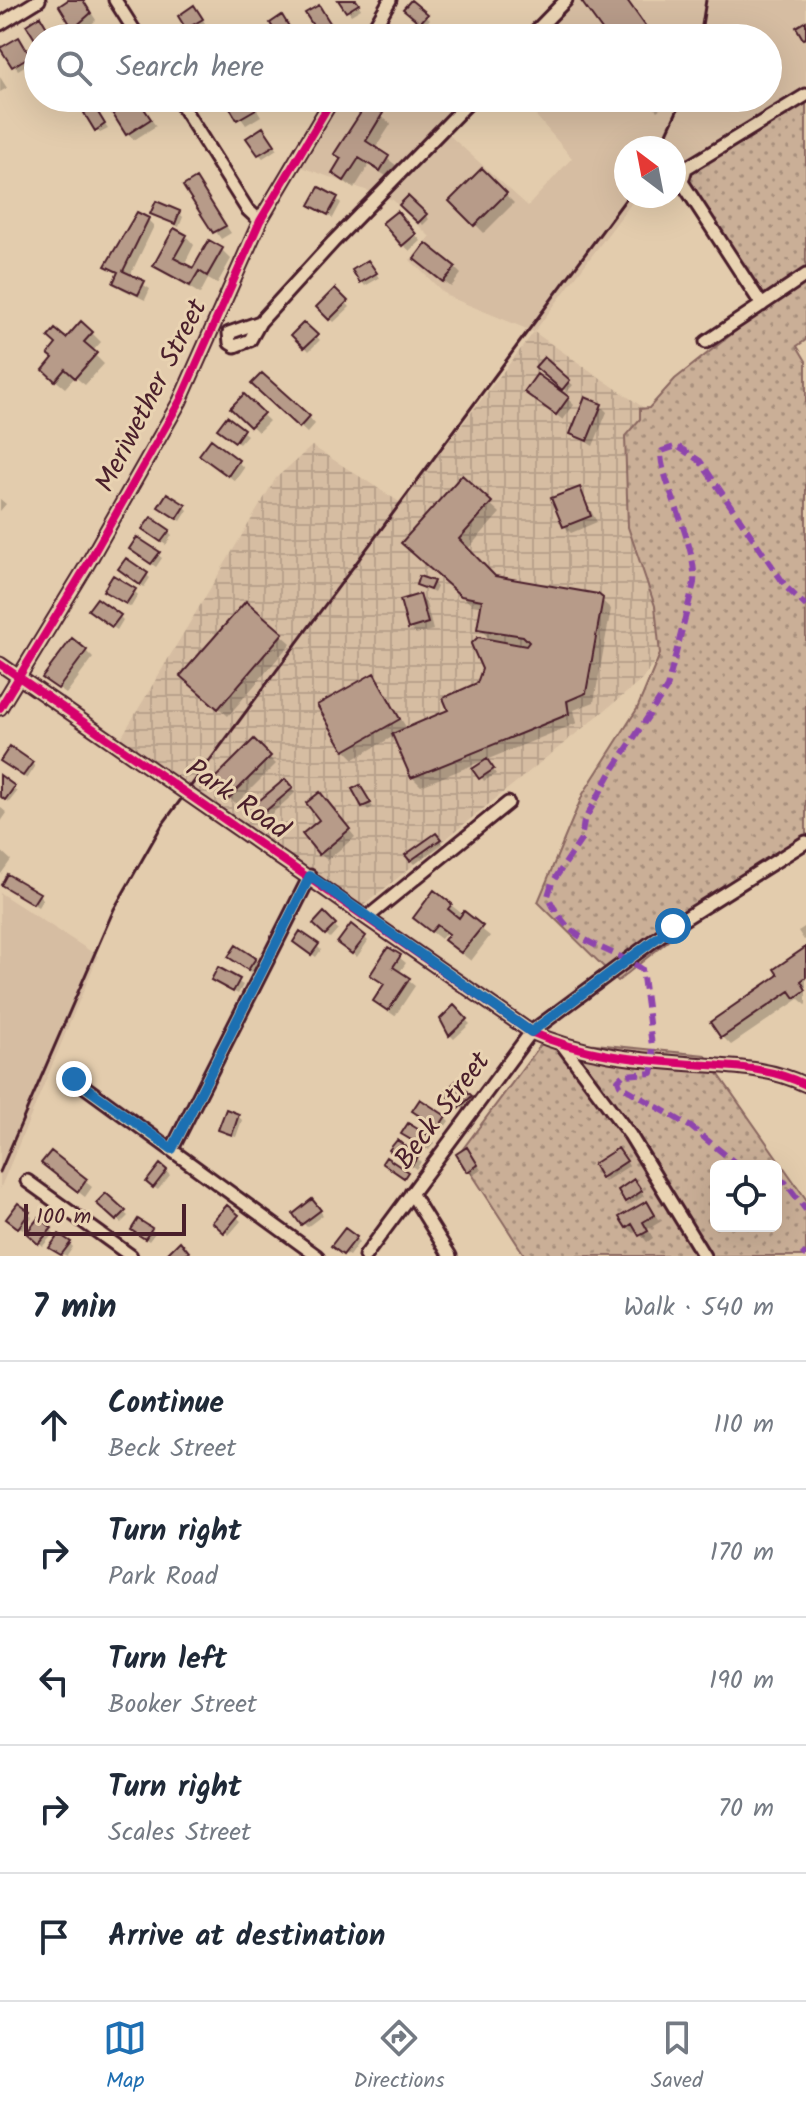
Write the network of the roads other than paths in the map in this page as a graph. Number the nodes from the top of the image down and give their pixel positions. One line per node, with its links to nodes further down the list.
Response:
1 (39, 0): 5 (street)
2 (115, 0): 6 (street)
3 (390, 0): 7 (street)
4 (566, 0): 8 (street)
5 (0, 24)
6 (130, 24)
7 (376, 24)
8 (543, 24)
9 (806, 95): 10 (street)
10 (782, 110)
11 (186, 112): 15 (street)
12 (325, 112): 15 (street, Meriwether Street)
13 (460, 112): 18 (street)
14 (778, 112): 17 (street)
15 (260, 221): 21 (street, Meriwether Street)
16 (806, 275): 17 (street)
17 (762, 305): 19 (street)
18 (260, 322)
19 (706, 342)
20 (0, 664): 21 (street, Park Road)
21 (19, 676): 22 (street, Meriwether Street); 25 (street, Park Road)
22 (0, 708)
23 (508, 803): 26 (street)
24 (806, 842): 27 (street, Beck Street)
25 (310, 876): 26 (street, Park Road); 31 (street)
26 (369, 916): 27 (street, Park Road)
27 (531, 1032): 28 (street, Park Road); 33 (street, Beck Street)
28 (564, 1047): 30 (street, Park Road); 38 (street)
29 (74, 1079): 31 (street)
30 (806, 1085)
31 (172, 1149): 35 (street)
32 (27, 1181): 34 (street)
33 (411, 1193): 36 (street, Beck Street); 37 (street)
34 (131, 1256)
35 (317, 1256)
36 (365, 1256)
37 (450, 1256)
38 (704, 1256)

